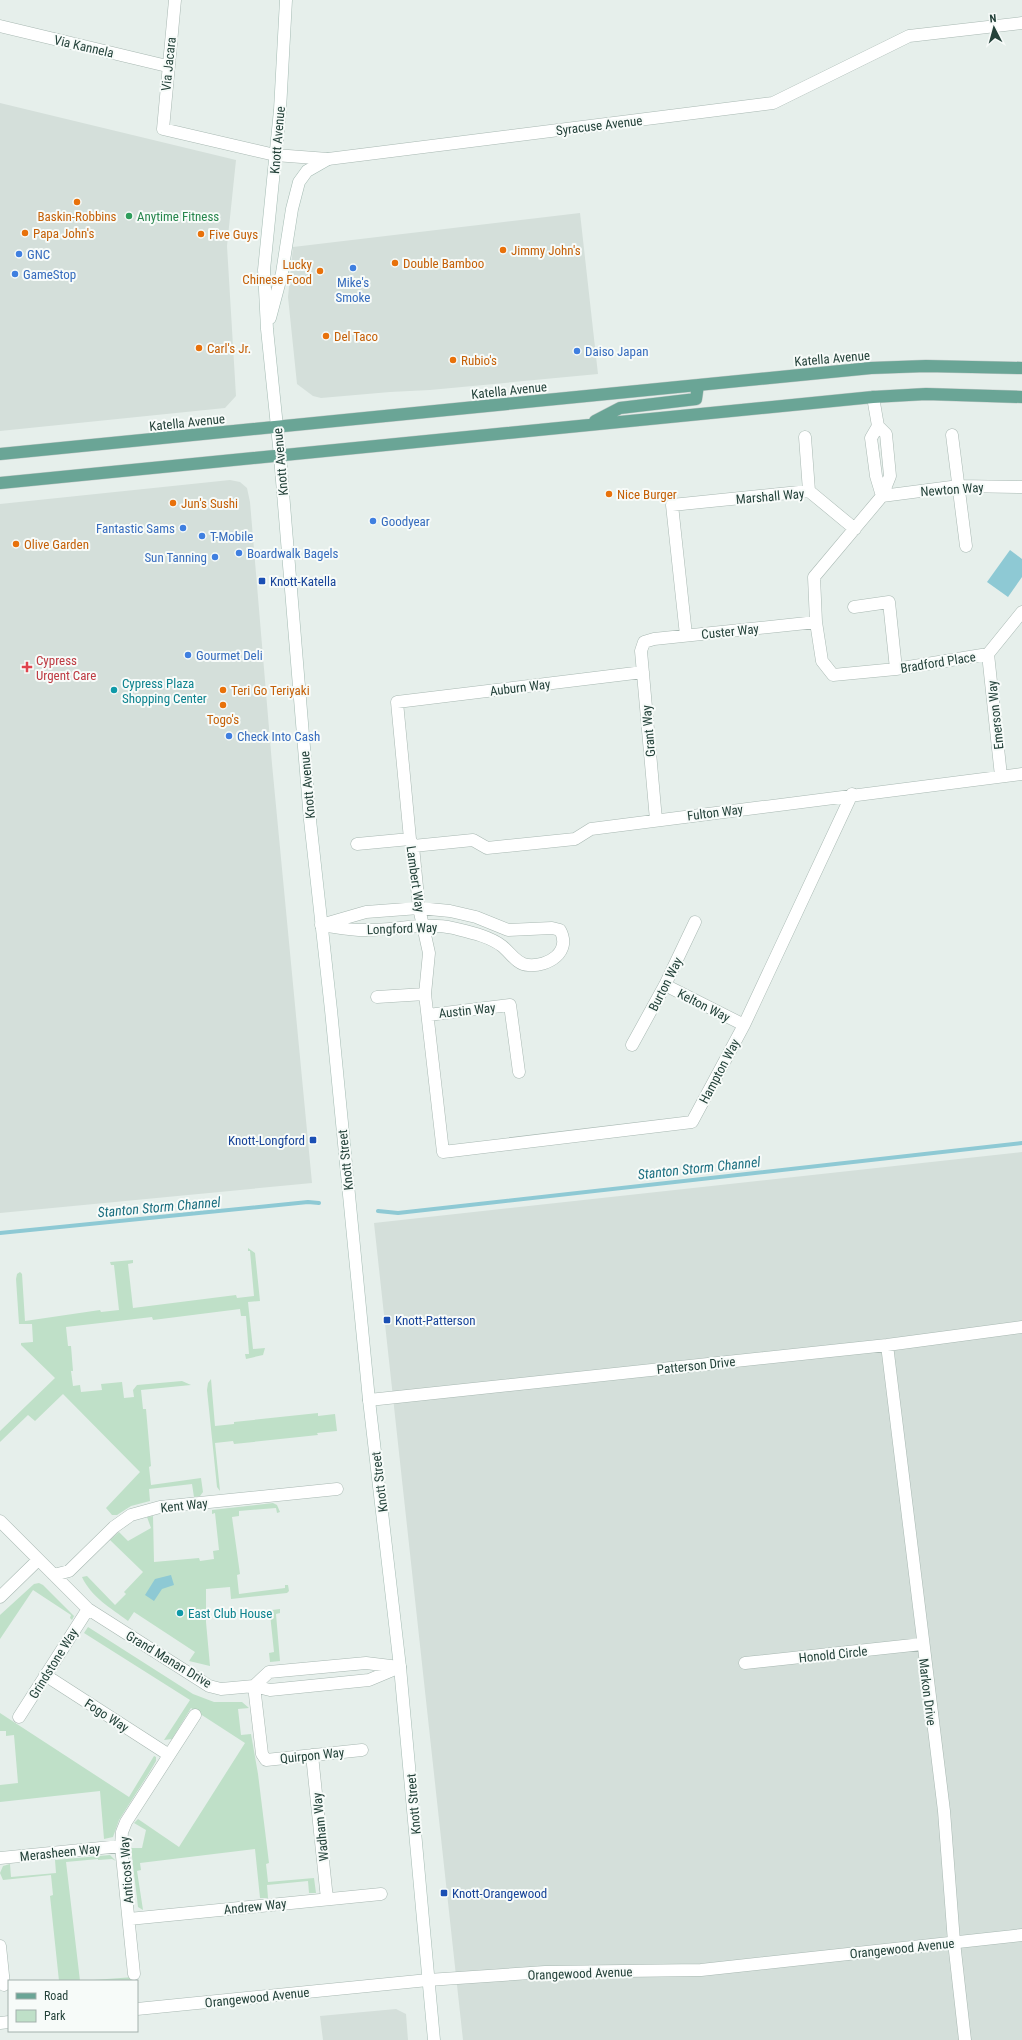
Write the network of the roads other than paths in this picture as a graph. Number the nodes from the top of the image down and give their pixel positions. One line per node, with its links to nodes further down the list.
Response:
1 (175, 0): 5 (street, Via Jacara)
2 (286, 0): 7 (street, Knott Avenue)
3 (1022, 23): 8 (street, Syracuse Avenue)
4 (0, 26): 5 (street, Via Kannela)
5 (167, 66): 6 (street, Via Jacara)
6 (163, 129): 7 (street, Syracuse Avenue)
7 (275, 155): 8 (street, Syracuse Avenue); 9 (street, Knott Avenue)
8 (328, 159): 9 (street)
9 (267, 329): 15 (street, Knott Avenue)
10 (1022, 368): 11 (main road, Katella Avenue)
11 (698, 385): 14 (main road); 15 (main road, Katella Avenue)
12 (873, 397): 13 (main road); 14 (main road); 24 (street)
13 (1022, 397)
14 (588, 425): 19 (main road)
15 (277, 428): 18 (main road, Katella Avenue); 19 (street, Knott Avenue)
16 (952, 435): 21 (street)
17 (805, 436): 23 (street)
18 (0, 454)
19 (280, 456): 20 (main road); 44 (street, Knott Avenue)
20 (0, 483)
21 (959, 486): 22 (street, Newton Way); 24 (street, Newton Way); 26 (street)
22 (1022, 486)
23 (809, 491): 25 (street, Marshall Way); 30 (street, Marshall Way)
24 (882, 496): 25 (street)
25 (855, 529): 29 (street)
26 (966, 546)
27 (854, 607): 33 (street)
28 (1022, 612): 32 (street, Bradford Place)
29 (816, 622): 30 (street, Custer Way); 33 (street, Bradford Place)
30 (686, 635): 31 (street, Custer Way)
31 (644, 642): 34 (street, Grant Way)
32 (988, 654): 33 (street, Bradford Place); 37 (street, Emerson Way)
33 (896, 669)
34 (643, 672): 35 (street, Auburn Way); 39 (street, Grant Way)
35 (397, 702): 40 (street, Lambert Way)
36 (1022, 774): 37 (street, Fulton Way)
37 (1001, 776): 38 (street, Fulton Way)
38 (852, 794): 39 (street, Fulton Way); 52 (street, Hampton Way)
39 (656, 820): 40 (street, Fulton Way)
40 (411, 842): 41 (street, Fulton Way); 42 (street, Lambert Way)
41 (357, 844)
42 (418, 908): 44 (street, Longford Way); 45 (street, Lambert Way); 46 (street, Longford Way)
43 (696, 922): 48 (street, Burton Way)
44 (321, 925): 45 (street, Longford Way); 58 (street, Knott Street)
45 (424, 926): 47 (street, Longford Way); 49 (street, Lambert Way)
46 (508, 930): 47 (street); 47 (street, Longford Way)
47 (500, 945)
48 (665, 985): 52 (street, Kelton Way); 53 (street, Burton Way)
49 (425, 994): 50 (street); 51 (street, Lambert Way)
50 (377, 997)
51 (428, 1015): 54 (street, Austin Way); 55 (street, Lambert Way)
52 (744, 1025): 55 (street, Hampton Way)
53 (632, 1045)
54 (519, 1072)
55 (443, 1152)
56 (1022, 1327): 57 (street, Patterson Drive)
57 (886, 1345): 58 (street, Patterson Drive); 65 (street, Markon Drive)
58 (369, 1400): 67 (street, Knott Street)
59 (336, 1490): 62 (street, Kent Way)
60 (0, 1521): 61 (street, Grand Manan Drive)
61 (38, 1560): 62 (street, Grand Manan Drive); 63 (street)
62 (54, 1575): 64 (street, Grand Manan Drive)
63 (0, 1597)
64 (88, 1609): 68 (street, Grindstone Way); 69 (street, Grand Manan Drive)
65 (922, 1644): 66 (street, Honold Circle); 81 (street, Markon Drive)
66 (745, 1663)
67 (400, 1667): 69 (street, Grand Manan Drive); 69 (street); 84 (street, Knott Street)
68 (45, 1675): 71 (street, Grindstone Way); 73 (street, Fogo Way)
69 (254, 1686): 74 (street, Quirpon Way)
70 (195, 1715): 73 (street, Anticost Way)
71 (19, 1718)
72 (362, 1750): 74 (street, Quirpon Way)
73 (169, 1755): 75 (street, Anticost Way)
74 (312, 1755): 78 (street, Wadham Way)
75 (121, 1846): 76 (street, Merasheen Way); 79 (street, Anticost Way)
76 (0, 1858)
77 (381, 1894): 78 (street, Andrew Way)
78 (327, 1899): 79 (street, Andrew Way)
79 (129, 1919): 83 (street, Anticost Way)
80 (1022, 1935): 81 (street, Orangewood Avenue)
81 (954, 1942): 84 (street, Orangewood Avenue); 88 (street, Markon Drive)
82 (0, 1946): 85 (street)
83 (134, 1974)
84 (428, 1980): 86 (street, Orangewood Avenue); 87 (street, Knott Street)
85 (4, 1986)
86 (138, 2009)
87 (434, 2040)
88 (965, 2040)

